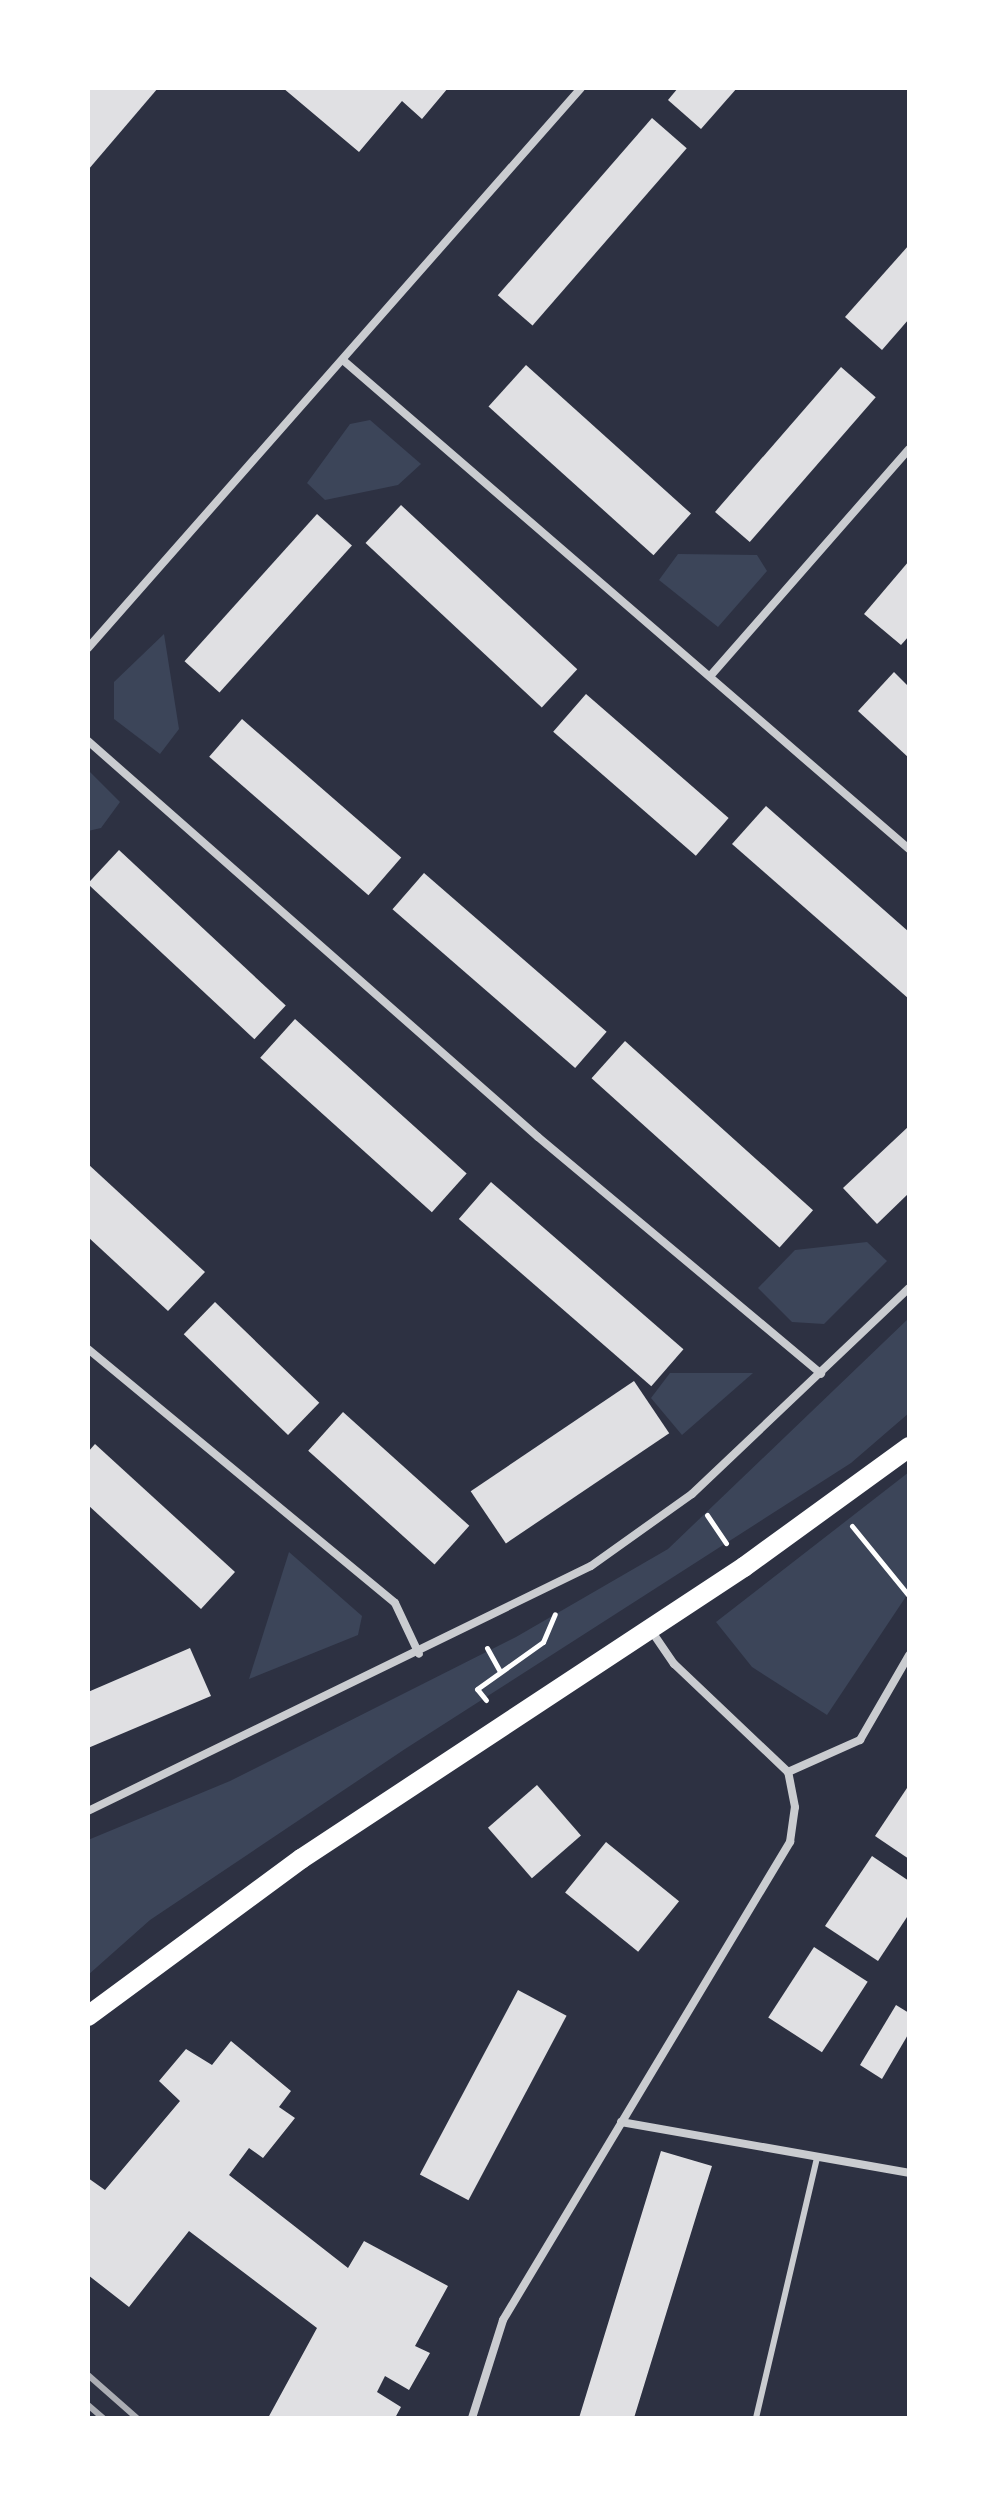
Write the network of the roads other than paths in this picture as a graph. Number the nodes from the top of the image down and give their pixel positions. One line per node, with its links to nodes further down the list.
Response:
1 (581, 88): 2 (street)
2 (344, 361): 4 (street); 5 (street)
3 (909, 449): 5 (street)
4 (88, 648)
5 (712, 674): 7 (street)
6 (88, 741): 10 (street)
7 (909, 849)
8 (909, 1288): 10 (street)
9 (88, 1349): 13 (street)
10 (821, 1374): 13 (street)
11 (909, 1447): 12 (main road)
12 (649, 1627): 15 (street); 17 (main road)
13 (419, 1654): 16 (street)
14 (909, 1655): 15 (street)
15 (788, 1772): 18 (street)
16 (88, 1811)
17 (88, 2016)
18 (621, 2122): 19 (street); 21 (street)
19 (817, 2158): 20 (street); 22 (lane)
20 (909, 2173)
21 (472, 2418)
22 (756, 2418)

